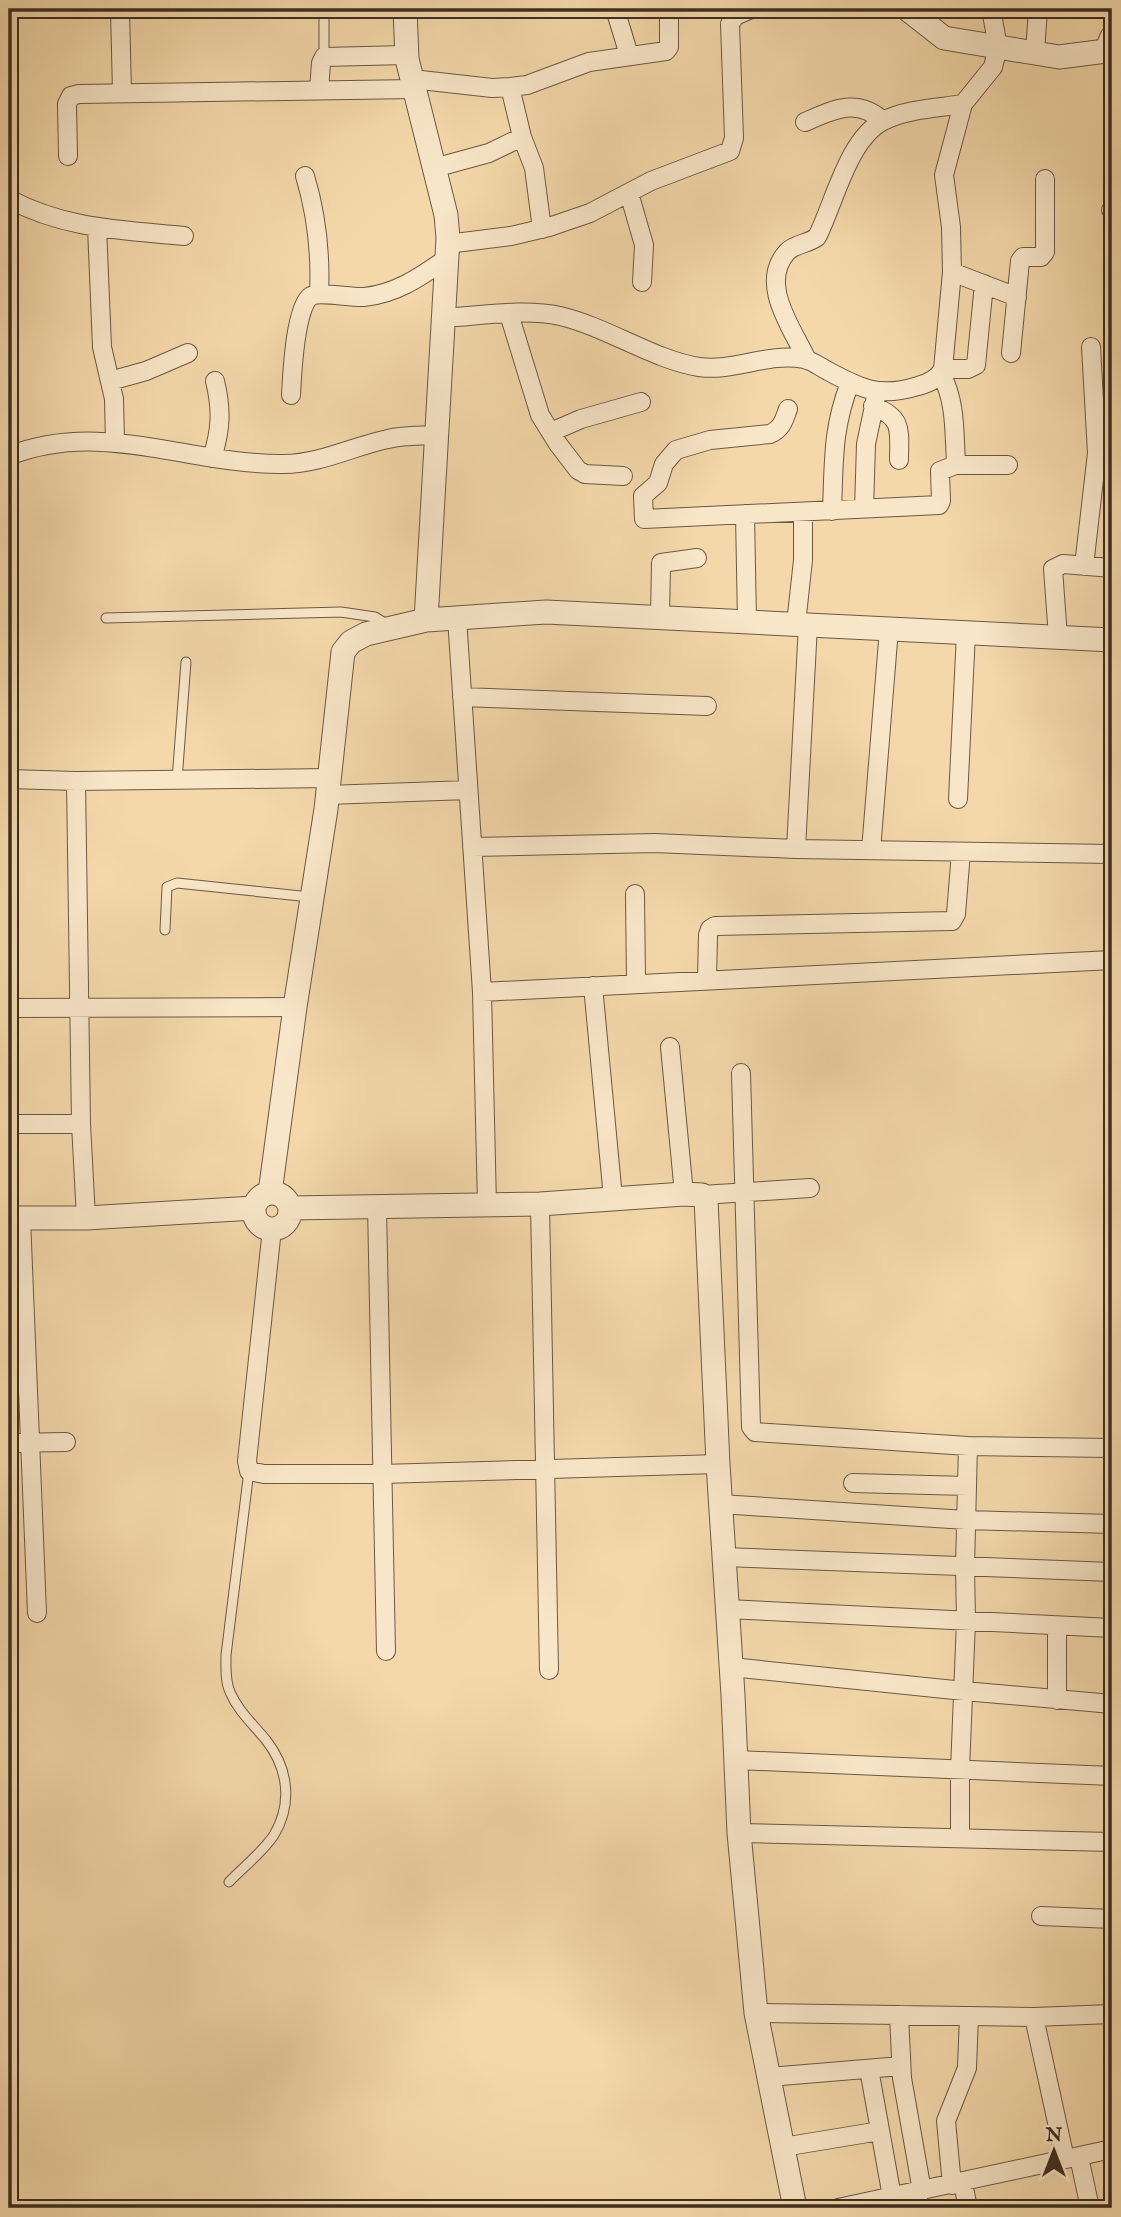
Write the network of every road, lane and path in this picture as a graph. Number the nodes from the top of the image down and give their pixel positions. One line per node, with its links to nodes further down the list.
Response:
1 (120, 9): 19 (street)
2 (324, 9): 15 (lane)
3 (405, 9): 13 (street)
4 (615, 9): 14 (street)
5 (751, 9): 28 (street)
6 (907, 9): 11 (street)
7 (991, 9): 11 (street)
8 (1038, 9): 12 (street)
9 (670, 17): 14 (street)
10 (1112, 37): 12 (street)
11 (998, 47): 12 (street); 20 (street)
12 (1035, 53)
13 (406, 55): 15 (street); 16 (street)
14 (629, 55): 17 (street)
15 (324, 57): 18 (street)
16 (413, 84): 17 (street); 18 (street); 25 (street)
17 (510, 87): 23 (street)
18 (319, 90): 19 (street)
19 (122, 93): 24 (street)
20 (963, 104): 21 (street); 34 (street)
21 (883, 121): 22 (street); 44 (street)
22 (805, 122)
23 (522, 137): 25 (street); 31 (street)
24 (68, 156)
25 (434, 168): 33 (street)
26 (305, 176): 37 (street)
27 (1045, 179): 38 (street)
28 (629, 192): 31 (street); 35 (street)
29 (9, 199): 30 (street)
30 (97, 227): 32 (street); 46 (street)
31 (542, 229): 33 (street)
32 (184, 236)
33 (447, 251): 37 (street); 40 (street)
34 (953, 272): 36 (street); 45 (street)
35 (642, 282)
36 (984, 284): 38 (street); 45 (street)
37 (319, 294): 49 (street)
38 (1017, 297): 42 (street)
39 (509, 314): 40 (street); 44 (street); 53 (street)
40 (443, 318): 54 (street)
41 (1091, 347): 67 (street)
42 (1011, 353)
43 (188, 354): 46 (street)
44 (807, 360): 48 (street)
45 (942, 371): 50 (street); 59 (street)
46 (110, 381): 55 (street)
47 (215, 381): 57 (street)
48 (850, 383): 50 (street); 63 (street)
49 (290, 395)
50 (875, 399): 58 (street); 62 (street)
51 (641, 402): 53 (street)
52 (788, 409): 65 (street)
53 (551, 432): 61 (street)
54 (436, 435): 57 (street); 72 (street)
55 (115, 442): 56 (street); 57 (street)
56 (9, 456)
57 (212, 458)
58 (899, 460)
59 (955, 465): 60 (street); 62 (street)
60 (1008, 465)
61 (623, 476)
62 (864, 509): 63 (street)
63 (832, 511): 64 (street)
64 (803, 512): 65 (street); 74 (street)
65 (745, 514): 73 (street)
66 (697, 558): 69 (street)
67 (1084, 566): 68 (street); 78 (street)
68 (1112, 568)
69 (660, 617): 71 (street); 73 (street)
70 (106, 618): 75 (lane)
71 (457, 618): 72 (street); 81 (street)
72 (426, 620): 75 (street)
73 (747, 622): 74 (street)
74 (802, 624): 76 (street); 90 (street)
75 (392, 627): 86 (street)
76 (889, 629): 77 (street); 91 (street)
77 (966, 633): 78 (street); 88 (street)
78 (1058, 637): 79 (street)
79 (1112, 640)
80 (186, 662): 84 (lane)
81 (463, 697): 82 (street); 87 (street)
82 (708, 706)
83 (9, 779): 85 (street)
84 (177, 780): 85 (street); 86 (street)
85 (76, 781): 104 (street)
86 (328, 786): 87 (street); 95 (street)
87 (468, 790): 89 (street)
88 (958, 799)
89 (472, 847): 90 (street); 101 (street)
90 (796, 849): 91 (street)
91 (871, 850): 92 (street)
92 (961, 852): 93 (street); 98 (street)
93 (1112, 854)
94 (635, 894): 99 (street)
95 (312, 897): 96 (lane); 102 (street)
96 (165, 930)
97 (1112, 960): 98 (street)
98 (707, 980): 99 (street)
99 (635, 984): 100 (street)
100 (593, 986): 101 (street); 112 (street)
101 (482, 992): 115 (street)
102 (295, 1007): 104 (street); 113 (street)
103 (9, 1008): 104 (street)
104 (79, 1009): 108 (street)
105 (670, 1047): 111 (street)
106 (741, 1073): 110 (street)
107 (9, 1124): 108 (street)
108 (81, 1124): 119 (street)
109 (810, 1188): 110 (street)
110 (746, 1191): 111 (street); 124 (street)
111 (693, 1195): 112 (street); 126 (street)
112 (613, 1198): 114 (street)
113 (262, 1200): 117 (street); 119 (street); 120 (street)
114 (540, 1204): 115 (street); 127 (street)
115 (487, 1205): 116 (street)
116 (377, 1206): 117 (street); 129 (street)
117 (290, 1208): 120 (street)
118 (15, 1218): 119 (street); 123 (street)
119 (86, 1218)
120 (272, 1229): 128 (street)
121 (66, 1442): 123 (street)
122 (9, 1443): 123 (street)
123 (30, 1443): 139 (street)
124 (968, 1446): 125 (street); 131 (street)
125 (1112, 1448)
126 (718, 1464): 127 (street); 132 (street)
127 (547, 1469): 129 (street); 145 (street)
128 (249, 1471): 129 (street); 155 (lane)
129 (382, 1474): 143 (street)
130 (853, 1483): 131 (street)
131 (967, 1486): 133 (street)
132 (720, 1504): 133 (street); 135 (street)
133 (966, 1520): 134 (street); 136 (street)
134 (1112, 1524)
135 (724, 1557): 136 (street); 138 (street)
136 (965, 1567): 137 (street); 140 (street)
137 (1112, 1572)
138 (727, 1609): 140 (street); 144 (street)
139 (37, 1613)
140 (967, 1622): 141 (street); 146 (street)
141 (1057, 1626): 142 (street); 147 (street)
142 (1112, 1628)
143 (386, 1651)
144 (732, 1667): 146 (street); 149 (street)
145 (549, 1670)
146 (964, 1692): 147 (street); 150 (street)
147 (1057, 1700): 148 (street)
148 (1112, 1704)
149 (737, 1760): 150 (street); 152 (street)
150 (960, 1770): 151 (street); 153 (street)
151 (1112, 1776)
152 (739, 1833): 153 (street); 158 (street)
153 (960, 1838): 154 (street)
154 (1112, 1842)
155 (229, 1882)
156 (1041, 1916): 157 (street)
157 (1112, 1919)
158 (756, 2013): 160 (street); 165 (street)
159 (1112, 2014): 162 (street)
160 (899, 2015): 161 (street); 163 (street)
161 (969, 2016): 162 (street); 170 (street)
162 (1034, 2017): 169 (street)
163 (901, 2066): 164 (street); 171 (street)
164 (869, 2068): 165 (street); 166 (street)
165 (769, 2077): 167 (street)
166 (880, 2131): 167 (street); 171 (street)
167 (783, 2147): 172 (street)
168 (1112, 2149): 169 (street)
169 (1072, 2158): 170 (street); 175 (street)
170 (958, 2184): 171 (street); 174 (street)
171 (909, 2197): 173 (street)
172 (795, 2208)
173 (838, 2208)
174 (968, 2208)
175 (1090, 2208)

